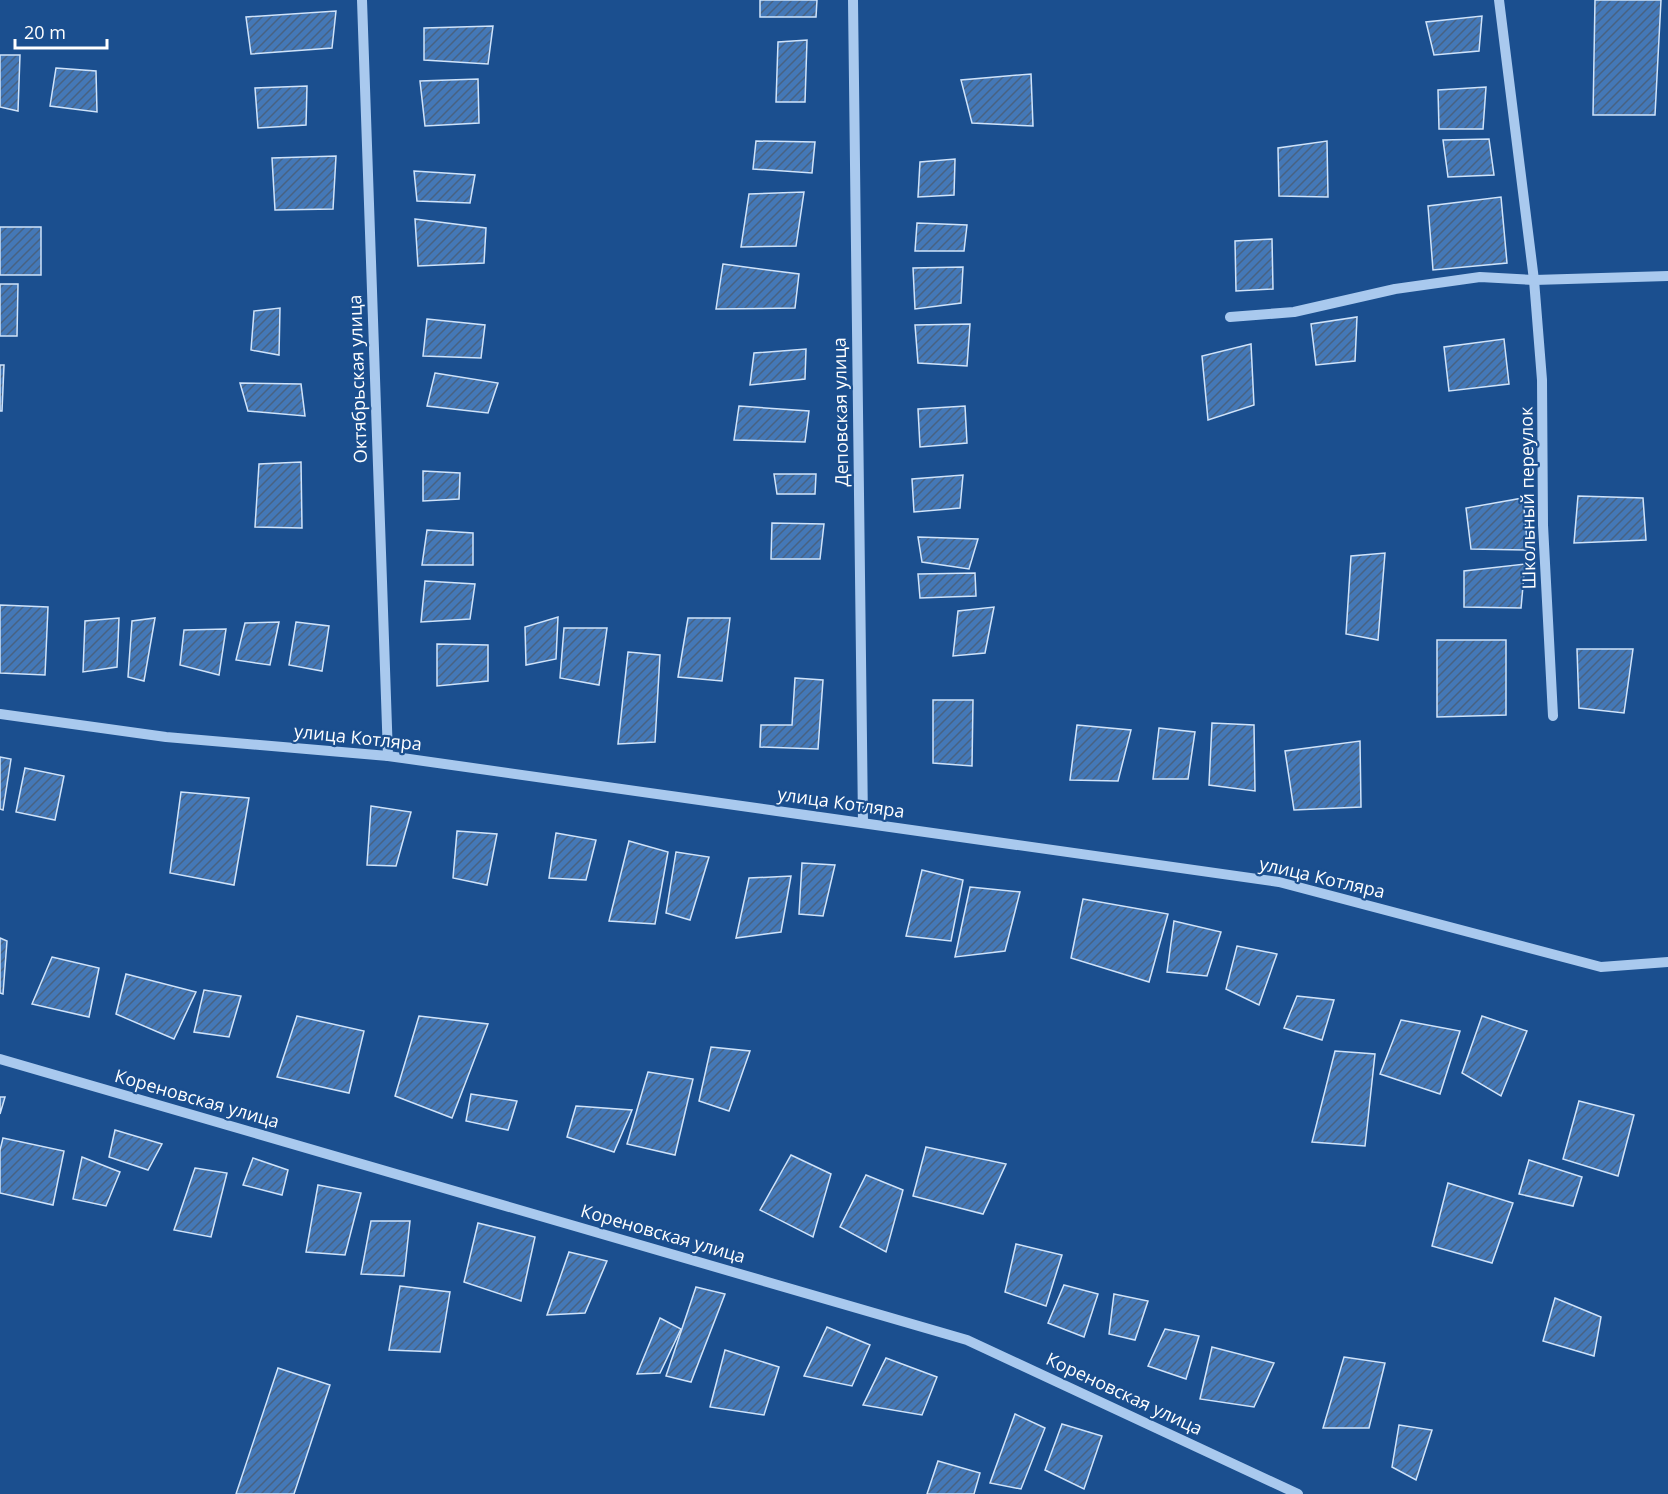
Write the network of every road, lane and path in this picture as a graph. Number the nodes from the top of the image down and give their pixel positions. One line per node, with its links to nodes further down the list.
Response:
1 (362, 0): 9 (street, Октябрьская улица)
2 (853, 0): 10 (street, Деповская улица)
3 (1499, 0): 5 (street, Школьный переулок)
4 (1668, 276): 5 (street)
5 (1534, 280): 6 (street); 8 (street, Школьный переулок)
6 (1230, 317)
7 (0, 714): 9 (street, улица Котляра)
8 (1553, 716)
9 (388, 756): 10 (street, улица Котляра)
10 (863, 823): 11 (street, улица Котляра)
11 (1668, 962)
12 (0, 1059): 13 (street, Кореновская улица)
13 (1298, 1494)

